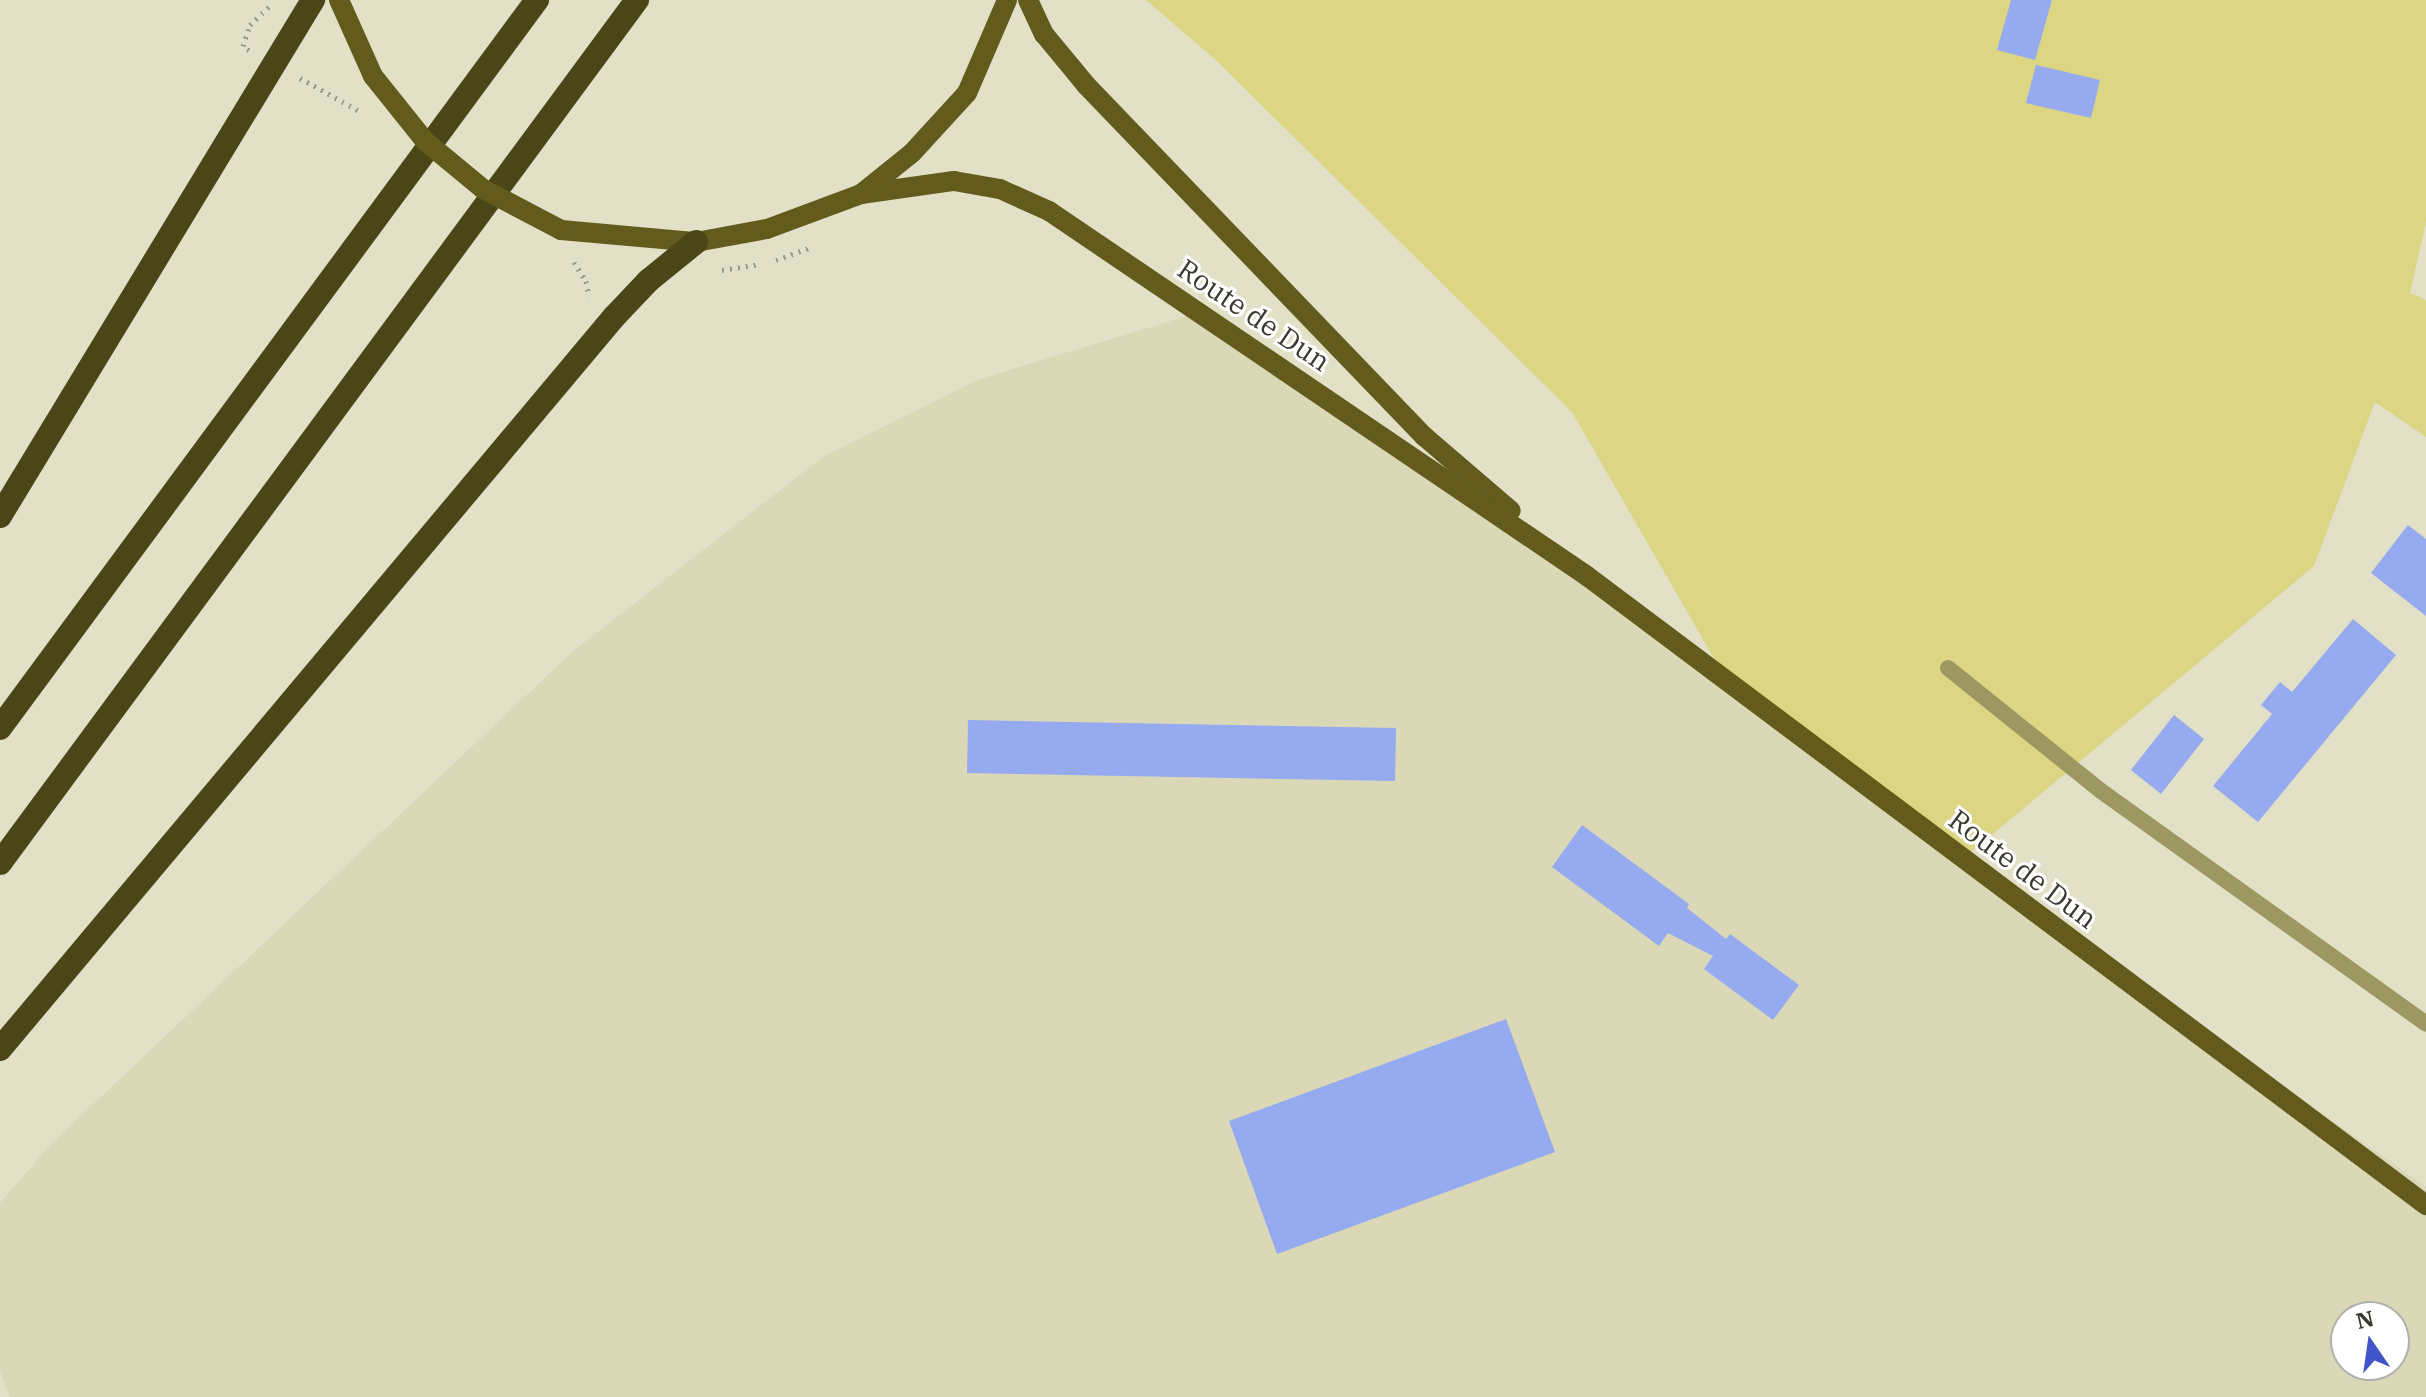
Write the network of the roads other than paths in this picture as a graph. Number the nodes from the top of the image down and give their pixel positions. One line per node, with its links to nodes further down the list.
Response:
1 (313, 0): 9 (highway)
2 (339, 0): 8 (main road, bridge)
3 (537, 0): 12 (highway)
4 (637, 0): 13 (highway)
5 (1007, 0): 7 (main road)
6 (1028, 0): 10 (main road, Route de Dun)
7 (861, 194): 8 (main road); 10 (main road, Route de Dun)
8 (696, 242): 15 (highway)
9 (0, 516)
10 (1587, 576): 16 (main road, Route de Dun)
11 (1948, 668): 14 (street)
12 (0, 728)
13 (0, 863)
14 (2426, 1024)
15 (0, 1049)
16 (2426, 1205)

